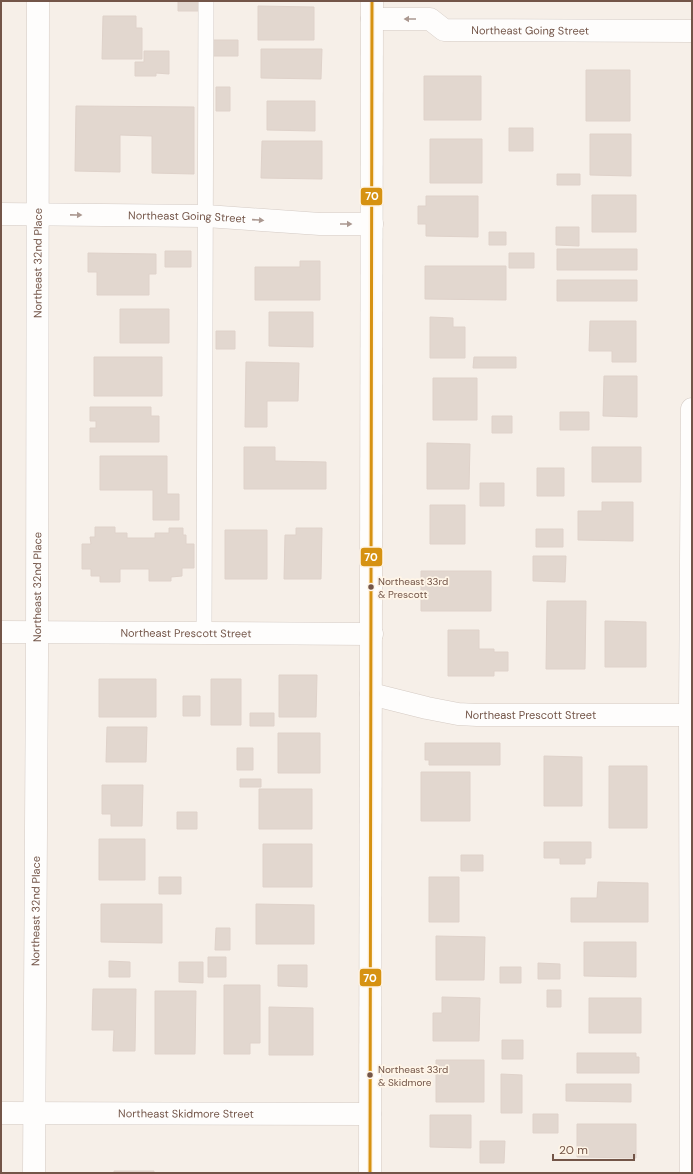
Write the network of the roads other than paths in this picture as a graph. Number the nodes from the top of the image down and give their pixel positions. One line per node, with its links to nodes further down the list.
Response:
1 (38, 1): 6 (street, Northeast 32nd Place)
2 (206, 1): 7 (lane)
3 (372, 10): 4 (street, Northeast Going Street, one-way to 3); 8 (street)
4 (692, 31)
5 (1, 214): 6 (street, Northeast Going Street)
6 (37, 214): 7 (street, Northeast Going Street, one-way to 7); 11 (street, Northeast 32nd Place)
7 (206, 216): 8 (street, Northeast Going Street, one-way to 8); 12 (lane)
8 (372, 224): 13 (street)
9 (692, 409): 15 (street)
10 (1, 632): 11 (street, Northeast Prescott Street)
11 (37, 632): 12 (street, Northeast Prescott Street); 17 (street, Northeast 32nd Place)
12 (204, 633): 13 (street, Northeast Prescott Street)
13 (372, 634): 14 (street)
14 (372, 694): 15 (street, Northeast Prescott Street); 18 (street)
15 (691, 715): 21 (street)
16 (1, 1113): 17 (street, Northeast Skidmore Street)
17 (34, 1113): 18 (street, Northeast Skidmore Street); 19 (street, Northeast 32nd Place)
18 (370, 1114): 20 (street)
19 (34, 1173)
20 (370, 1173)
21 (690, 1173)

